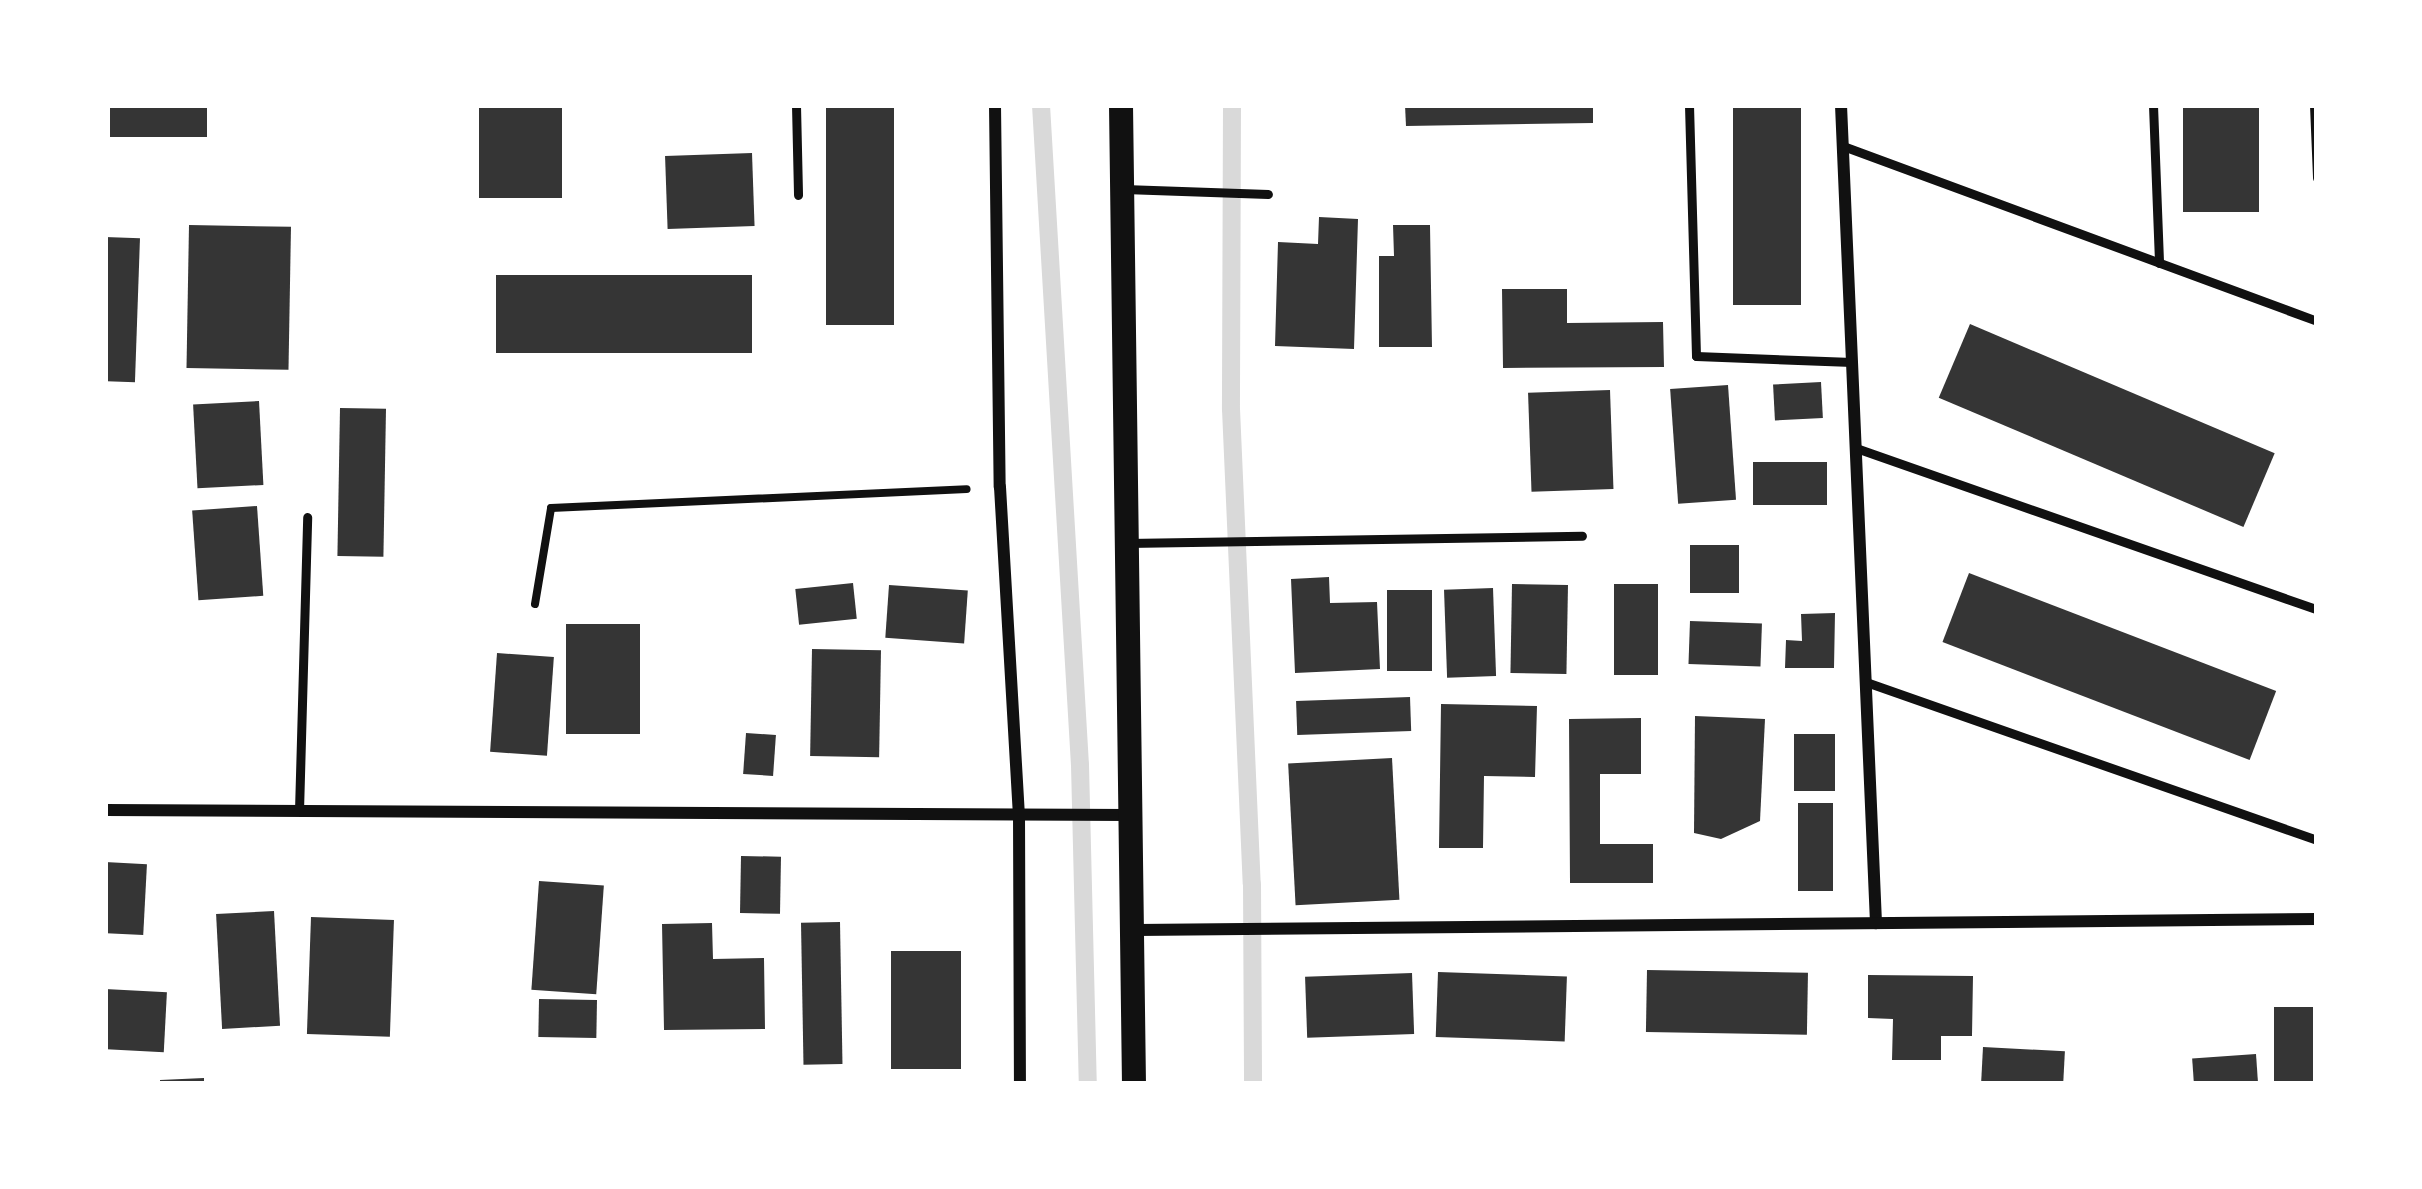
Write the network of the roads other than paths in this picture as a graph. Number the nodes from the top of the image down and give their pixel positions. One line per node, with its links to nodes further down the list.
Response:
1 (796, 105): 12 (lane)
2 (995, 105): 24 (street)
3 (1120, 105): 10 (main road)
4 (1690, 105): 15 (lane)
5 (1841, 105): 8 (street)
6 (2153, 105): 13 (lane)
7 (2314, 105): 9 (lane)
8 (1843, 146): 13 (lane); 15 (street)
9 (2317, 178)
10 (1122, 189): 11 (lane); 19 (main road)
11 (1268, 194)
12 (798, 195)
13 (2158, 263): 14 (lane)
14 (2317, 321)
15 (1852, 362): 16 (street)
16 (1856, 448): 20 (lane); 21 (street)
17 (307, 517): 23 (lane)
18 (1582, 536): 19 (lane)
19 (1127, 543): 25 (main road)
20 (2317, 609)
21 (1866, 682): 26 (lane); 28 (street)
22 (105, 810): 23 (street)
23 (299, 811): 24 (street)
24 (1019, 814): 25 (street); 30 (street)
25 (1131, 815): 29 (main road)
26 (2317, 840)
27 (2317, 919): 28 (street)
28 (1876, 922): 29 (street)
29 (1136, 930): 31 (main road)
30 (1020, 1084)
31 (1134, 1084)

